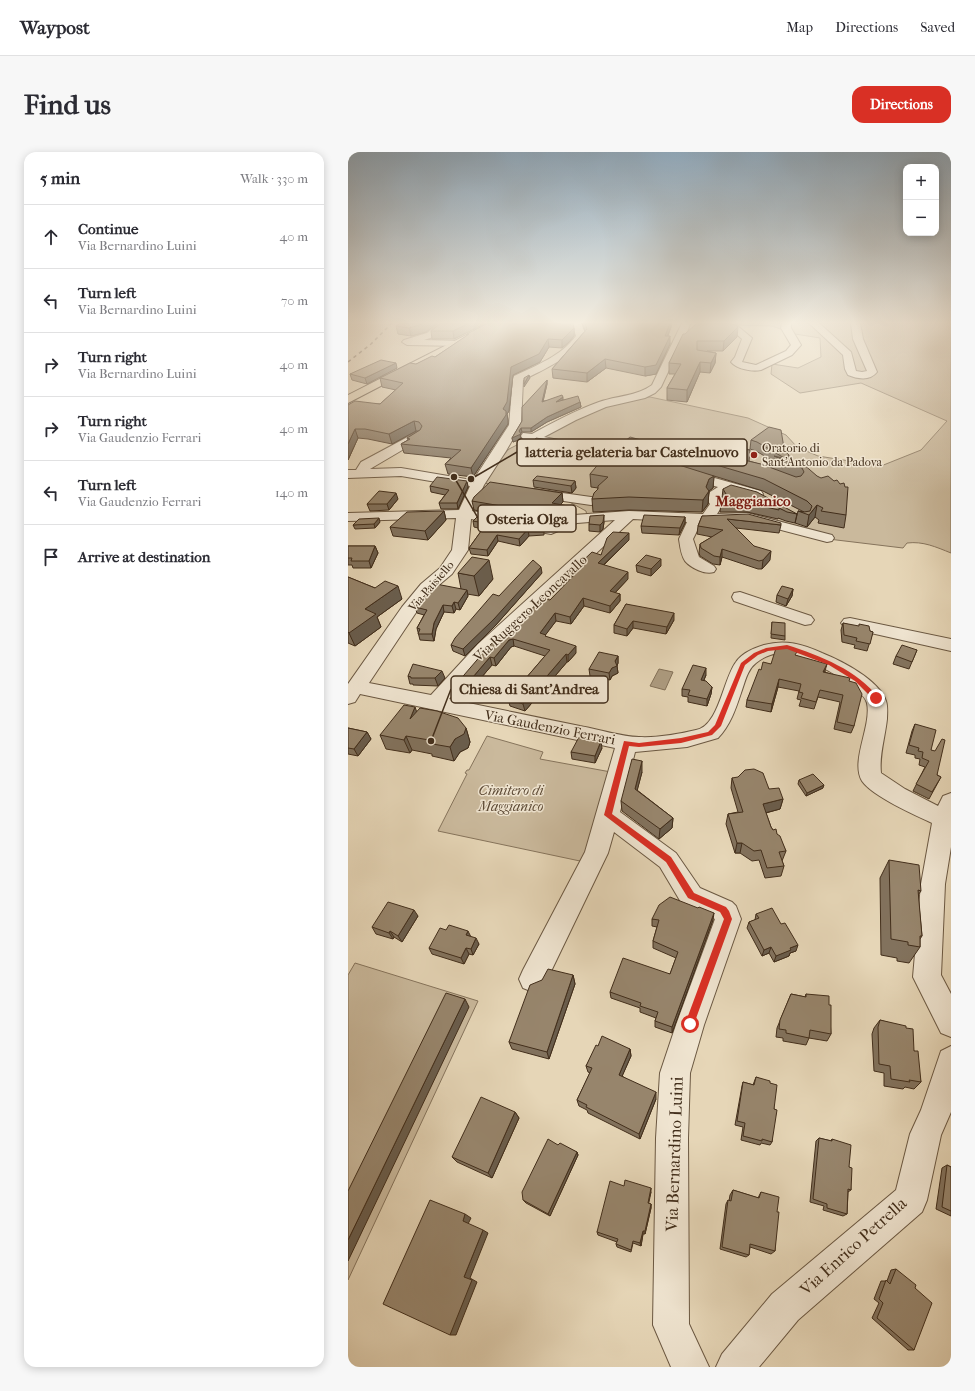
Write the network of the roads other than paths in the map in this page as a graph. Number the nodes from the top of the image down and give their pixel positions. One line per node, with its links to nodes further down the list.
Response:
1 (387, 380): 4 (main road)
2 (518, 380): 5 (street, Via Paisiello)
3 (660, 380): 7 (street)
4 (348, 400)
5 (509, 433): 7 (street); 11 (street, Via Paisiello)
6 (417, 436): 10 (street)
7 (533, 438): 8 (street)
8 (651, 464)
9 (674, 470): 12 (street)
10 (354, 474): 11 (street)
11 (485, 486): 16 (street, Via Paisiello)
12 (728, 487): 14 (street); 19 (street)
13 (523, 491): 15 (street)
14 (766, 498)
15 (591, 501)
16 (464, 514): 17 (street); 18 (street); 26 (street, Via Paisiello)
17 (629, 515): 19 (street); 27 (street, Via Ruggero Leoncavallo)
18 (348, 517)
19 (702, 518): 20 (street); 21 (street)
20 (826, 538)
21 (708, 569)
22 (740, 597): 23 (street)
23 (805, 620)
24 (850, 623): 25 (street)
25 (951, 646)
26 (352, 692): 27 (street, Via Gaudenzio Ferrari)
27 (434, 704): 28 (street, Via Gaudenzio Ferrari)
28 (627, 743): 29 (street, Via Gaudenzio Ferrari); 30 (street)
29 (947, 810): 32 (street)
30 (608, 815): 31 (street); 34 (street, Via Bernardino Luini)
31 (533, 979)
32 (951, 1023)
33 (951, 1061): 35 (street, Via Enrico Petrella)
34 (690, 1367)
35 (735, 1367)

